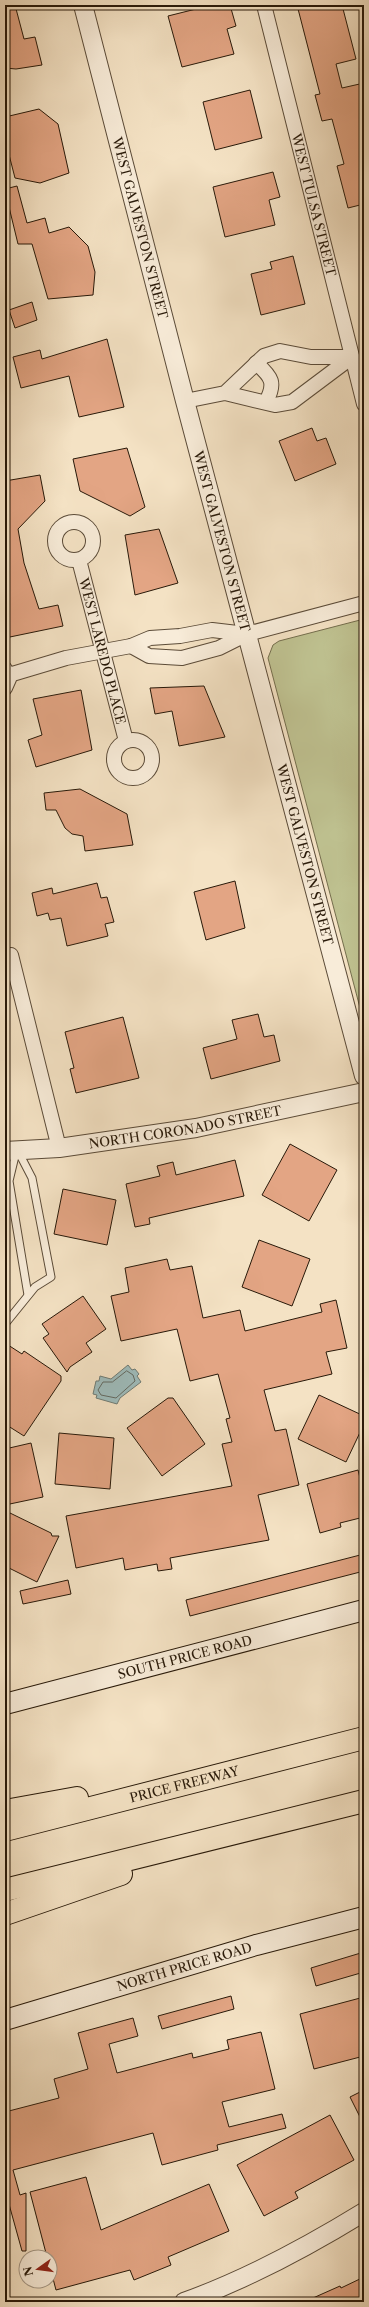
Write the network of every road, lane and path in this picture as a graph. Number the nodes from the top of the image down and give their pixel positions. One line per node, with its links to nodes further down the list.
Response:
1 (83, 5): 6 (street, WEST GALVESTON STREET)
2 (264, 5): 3 (street, WEST TULSA STREET)
3 (352, 357): 4 (street); 7 (street); 8 (street, WEST TULSA STREET)
4 (256, 363): 5 (street); 7 (street)
5 (225, 393): 6 (street); 7 (street)
6 (185, 402): 11 (street, WEST GALVESTON STREET)
7 (266, 402)
8 (364, 404)
9 (79, 560): 14 (street, WEST LAREDO PLACE)
10 (364, 603): 11 (street)
11 (247, 634): 12 (street); 15 (street); 20 (street, WEST GALVESTON STREET)
12 (180, 636): 13 (street); 15 (street)
13 (131, 646): 14 (street); 15 (street)
14 (104, 651): 16 (street); 18 (street, WEST LAREDO PLACE)
15 (182, 658)
16 (7, 672): 17 (street)
17 (5, 688)
18 (126, 741)
19 (11, 955): 22 (street)
20 (364, 1076)
21 (364, 1092): 22 (street, NORTH CORONADO STREET)
22 (59, 1148): 23 (street, NORTH CORONADO STREET)
23 (11, 1150): 24 (lane); 24 (lane)
24 (28, 1295): 25 (lane)
25 (5, 1324)
26 (364, 1610): 27 (main road, SOUTH PRICE ROAD)
27 (5, 1704)
28 (364, 1738): 29 (highway, PRICE FREEWAY)
29 (254, 1766): 31 (highway); 32 (highway, PRICE FREEWAY)
30 (364, 1801): 33 (highway)
31 (5, 1812)
32 (5, 1830)
33 (233, 1833): 34 (highway); 35 (highway)
34 (5, 1890)
35 (5, 1914)
36 (364, 1917): 37 (main road, NORTH PRICE ROAD)
37 (5, 2020)
38 (364, 2212): 39 (street)
39 (215, 2297): 40 (street)
40 (184, 2302)

